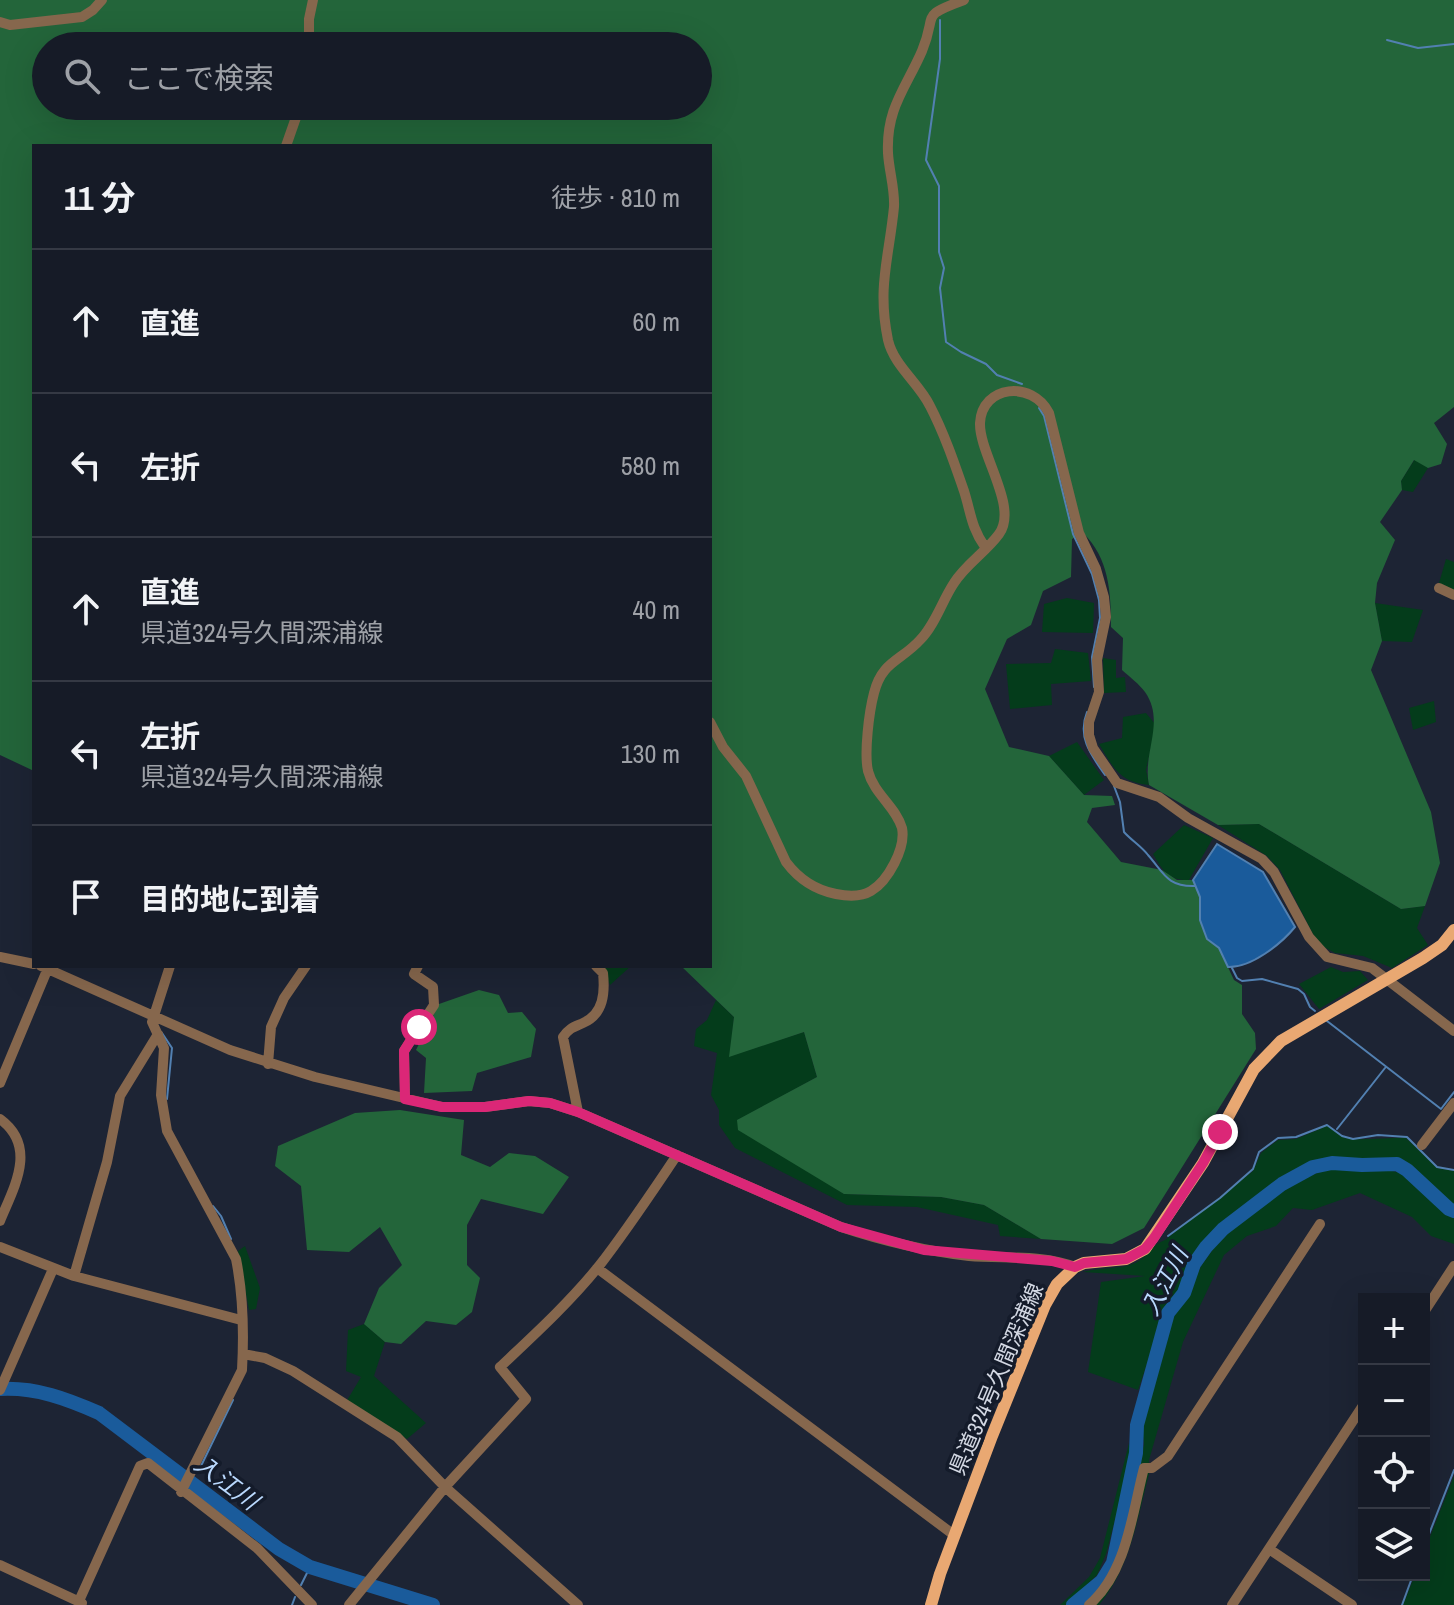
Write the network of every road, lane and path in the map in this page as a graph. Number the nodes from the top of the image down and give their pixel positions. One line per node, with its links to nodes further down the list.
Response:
1 (102, 0): 4 (street)
2 (313, 0): 5 (street)
3 (964, 0): 8 (street)
4 (0, 22)
5 (309, 32)
6 (295, 120): 7 (street)
7 (287, 144)
8 (985, 547): 11 (street); 21 (street)
9 (1439, 588): 10 (street)
10 (1454, 595)
11 (712, 726)
12 (1454, 930): 21 (main road)
13 (0, 957): 14 (street)
14 (32, 964)
15 (45, 968): 26 (street)
16 (47, 968): 22 (street)
17 (169, 968): 22 (street)
18 (305, 968): 25 (street)
19 (417, 968): 27 (street)
20 (598, 968): 29 (street)
21 (1386, 979): 23 (street); 37 (main road)
22 (153, 1015): 24 (street); 25 (street)
23 (1454, 1031)
24 (158, 1034): 40 (street); 42 (street)
25 (268, 1064): 27 (street)
26 (0, 1083)
27 (405, 1099): 29 (street)
28 (1454, 1103): 31 (street)
29 (578, 1112): 32 (street)
30 (0, 1119): 33 (street)
31 (1422, 1145)
32 (677, 1155): 37 (street); 38 (street)
33 (0, 1221)
34 (1320, 1224): 56 (street)
35 (0, 1247): 39 (street)
36 (1454, 1266): 41 (street)
37 (1075, 1267): 48 (main road, 県道324号久間深浦線)
38 (597, 1268): 46 (street); 48 (street)
39 (53, 1269): 40 (street); 44 (street)
40 (74, 1276): 42 (street)
41 (1430, 1303)
42 (241, 1320): 43 (street)
43 (248, 1355): 46 (street); 47 (street)
44 (2, 1385)
45 (1358, 1413): 49 (street)
46 (445, 1487): 53 (street); 54 (street)
47 (182, 1489): 51 (street); 52 (street)
48 (954, 1535): 55 (main road, 県道324号久間深浦線)
49 (1269, 1549): 57 (street); 58 (street)
50 (0, 1565): 51 (street)
51 (80, 1603)
52 (312, 1605)
53 (349, 1605)
54 (578, 1605)
55 (931, 1605)
56 (1089, 1605)
57 (1232, 1605)
58 (1352, 1605)

